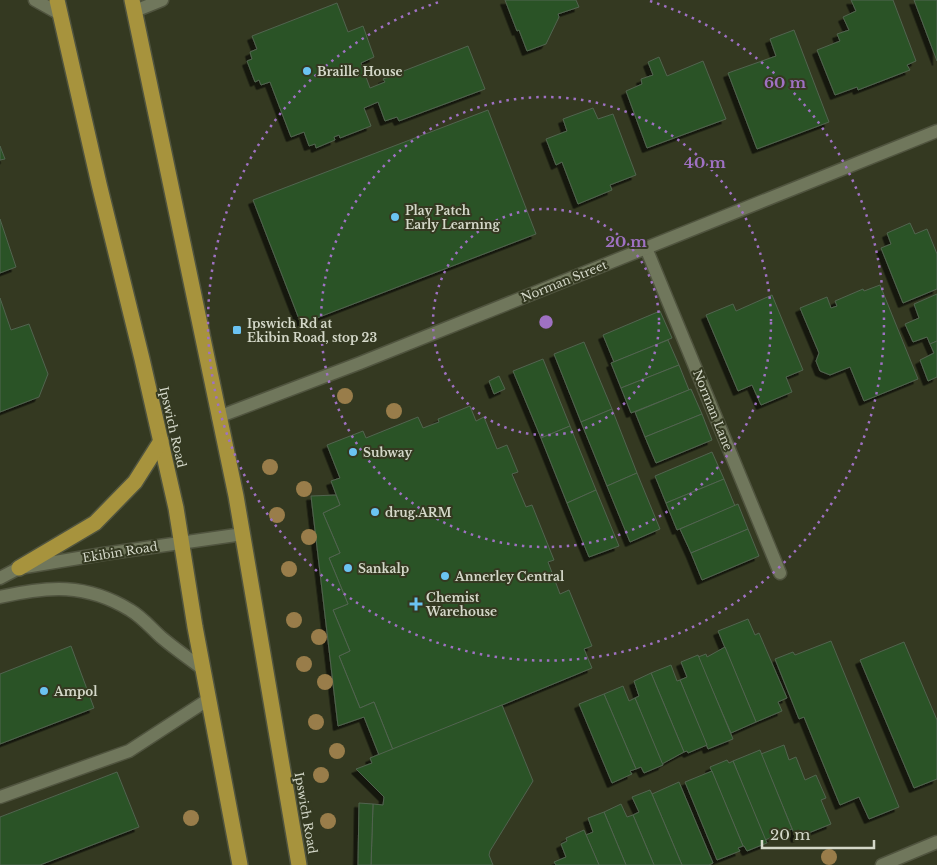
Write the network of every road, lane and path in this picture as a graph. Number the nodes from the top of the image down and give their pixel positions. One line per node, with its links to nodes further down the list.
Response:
1 (35, 0): 4 (street)
2 (162, 0): 3 (street)
3 (133, 6): 7 (highway, Ipswich Road)
4 (59, 7): 8 (highway, Ipswich Road)
5 (937, 131): 6 (street, Norman Street)
6 (646, 248): 7 (street, Norman Street); 12 (street, Norman Lane)
7 (218, 417): 9 (highway, Ipswich Road)
8 (161, 441): 10 (highway, Ipswich Road); 11 (highway)
9 (243, 534): 10 (street, Ekibin Road); 20 (highway, Ipswich Road)
10 (183, 542): 11 (street, Ekibin Road); 15 (highway, Ipswich Road)
11 (19, 568): 13 (street, Ekibin Road)
12 (780, 573)
13 (0, 578)
14 (0, 597): 15 (street)
15 (204, 670): 16 (highway, Ipswich Road)
16 (209, 699): 17 (street); 19 (highway, Ipswich Road)
17 (0, 797)
18 (937, 842): 21 (street)
19 (240, 865)
20 (300, 865)
21 (882, 865)

